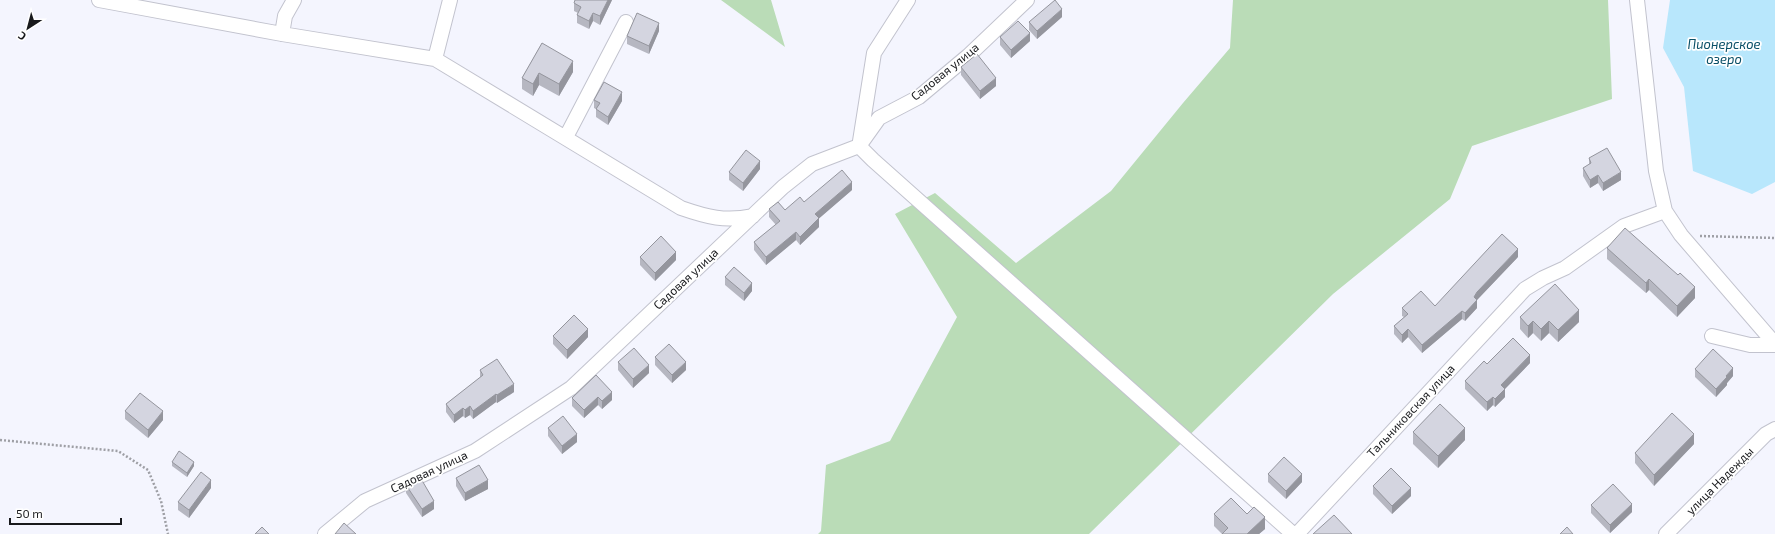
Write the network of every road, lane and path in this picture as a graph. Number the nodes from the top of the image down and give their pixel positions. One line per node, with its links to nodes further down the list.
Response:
1 (99, 0): 8 (street)
2 (294, 0): 8 (street)
3 (450, 0): 9 (street)
4 (908, 0): 11 (street)
5 (1027, 0): 11 (street, Садовая улица)
6 (1637, 0): 12 (street)
7 (626, 22): 10 (street)
8 (282, 34): 9 (street)
9 (435, 59): 10 (street)
10 (566, 137): 13 (street)
11 (859, 146): 13 (street, Садовая улица); 22 (street)
12 (1665, 211): 14 (street); 23 (street, Тальниковская улица)
13 (753, 216): 21 (street, Садовая улица)
14 (1681, 235): 15 (path); 17 (street)
15 (1775, 238)
16 (1712, 336): 17 (street)
17 (1775, 344)
18 (1775, 429): 24 (street, улица Надежды)
19 (0, 440): 20 (path)
20 (168, 534)
21 (325, 534)
22 (1293, 534)
23 (1297, 534)
24 (1666, 534)

